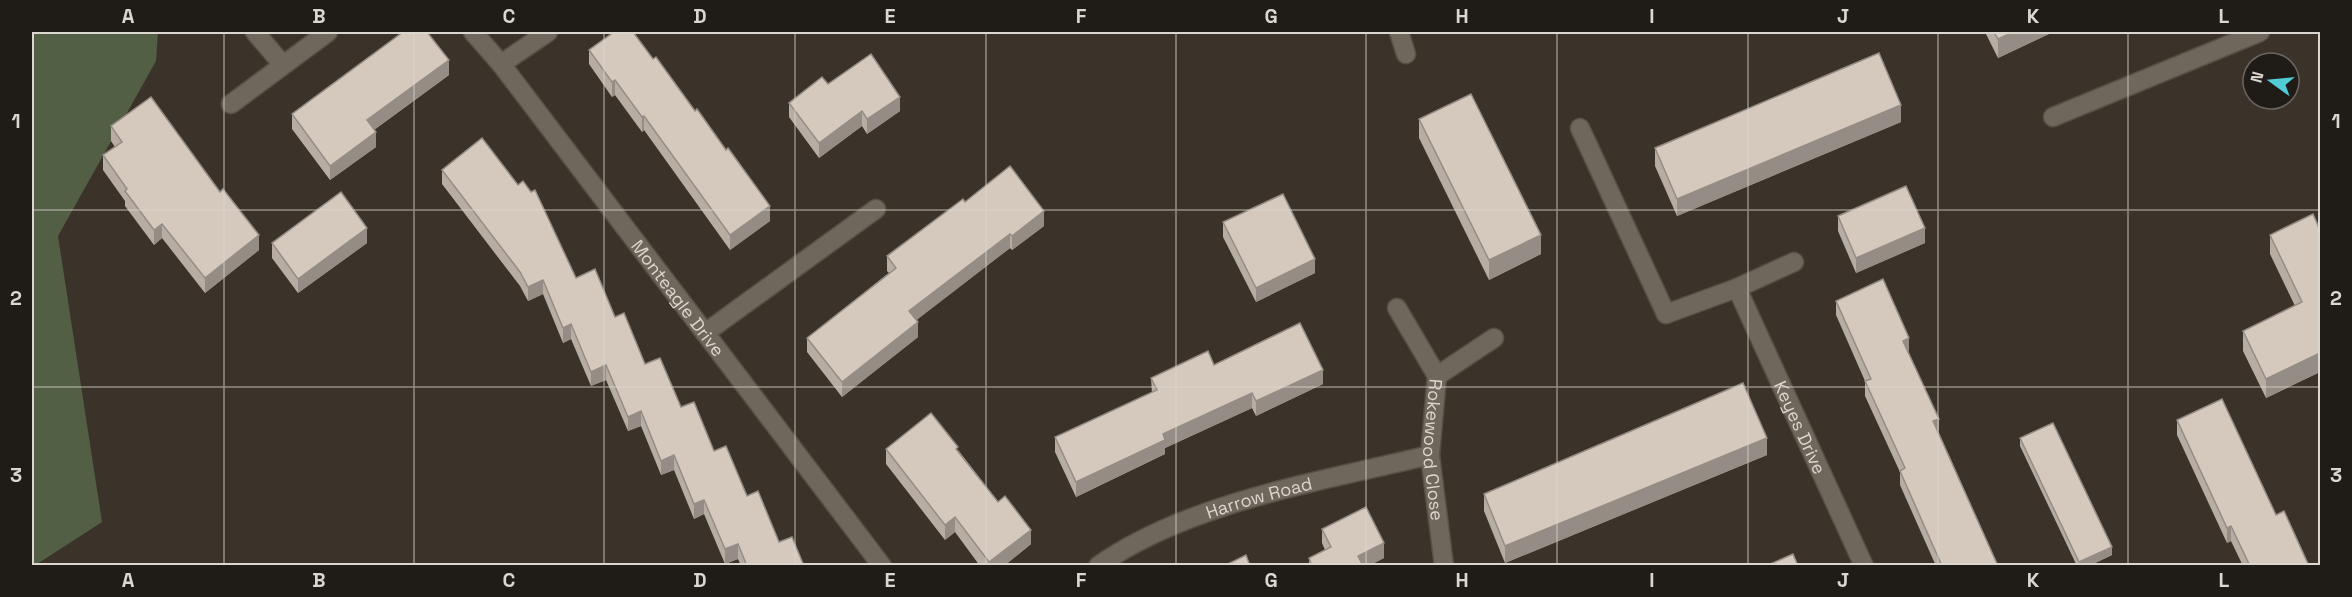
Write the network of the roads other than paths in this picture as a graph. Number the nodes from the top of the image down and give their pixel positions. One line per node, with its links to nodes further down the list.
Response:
1 (255, 32): 9 (street)
2 (328, 32): 9 (street)
3 (473, 32): 8 (street, Monteagle Drive)
4 (548, 32): 8 (street)
5 (1399, 32): 7 (street)
6 (2260, 32): 11 (street)
7 (1406, 54)
8 (501, 64): 17 (street, Monteagle Drive)
9 (283, 65): 10 (street)
10 (231, 105)
11 (2053, 117)
12 (1580, 128): 15 (street)
13 (876, 209): 17 (street)
14 (1794, 262): 15 (street)
15 (1737, 288): 24 (street, Keyes Drive)
16 (1397, 308): 19 (street, Rokewood Close)
17 (705, 333): 21 (street, Monteagle Drive)
18 (1494, 338): 19 (street)
19 (1437, 376): 20 (street, Rokewood Close)
20 (1430, 455): 22 (street, Harrow Road); 23 (street, Rokewood Close)
21 (882, 566)
22 (1098, 566)
23 (1444, 566)
24 (1864, 566)

